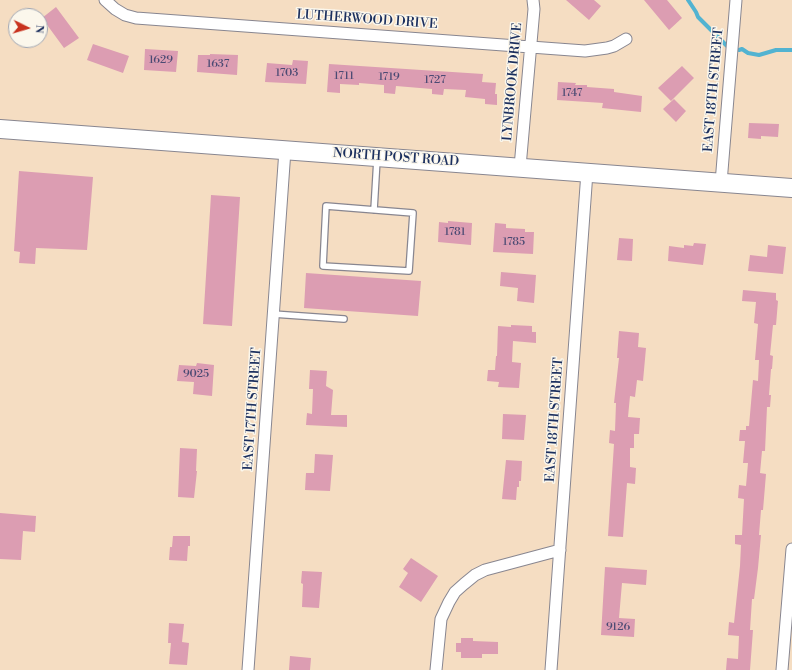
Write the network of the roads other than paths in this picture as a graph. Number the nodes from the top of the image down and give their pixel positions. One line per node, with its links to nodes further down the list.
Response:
1 (533, 0): 5 (street, LYNBROOK DRIVE)
2 (736, 0): 11 (street, EAST 18TH STREET)
3 (106, 1): 5 (street, LUTHERWOOD DRIVE)
4 (626, 39): 5 (street, LUTHERWOOD DRIVE)
5 (530, 46): 9 (street, LYNBROOK DRIVE)
6 (0, 129): 7 (main road, NORTH POST ROAD)
7 (285, 150): 8 (main road, NORTH POST ROAD); 14 (street, EAST 17TH STREET)
8 (377, 157): 9 (main road, NORTH POST ROAD); 13 (lane)
9 (520, 167): 10 (main road, NORTH POST ROAD)
10 (587, 172): 11 (main road, NORTH POST ROAD); 17 (street, EAST 18TH STREET)
11 (721, 183): 12 (main road, NORTH POST ROAD)
12 (792, 188)
13 (374, 210): 13 (lane)
14 (273, 314): 15 (lane); 18 (street, EAST 17TH STREET)
15 (344, 319)
16 (792, 549): 21 (street)
17 (560, 550): 19 (street); 20 (street, EAST 18TH STREET)
18 (248, 670)
19 (436, 670)
20 (551, 670)
21 (782, 670)

